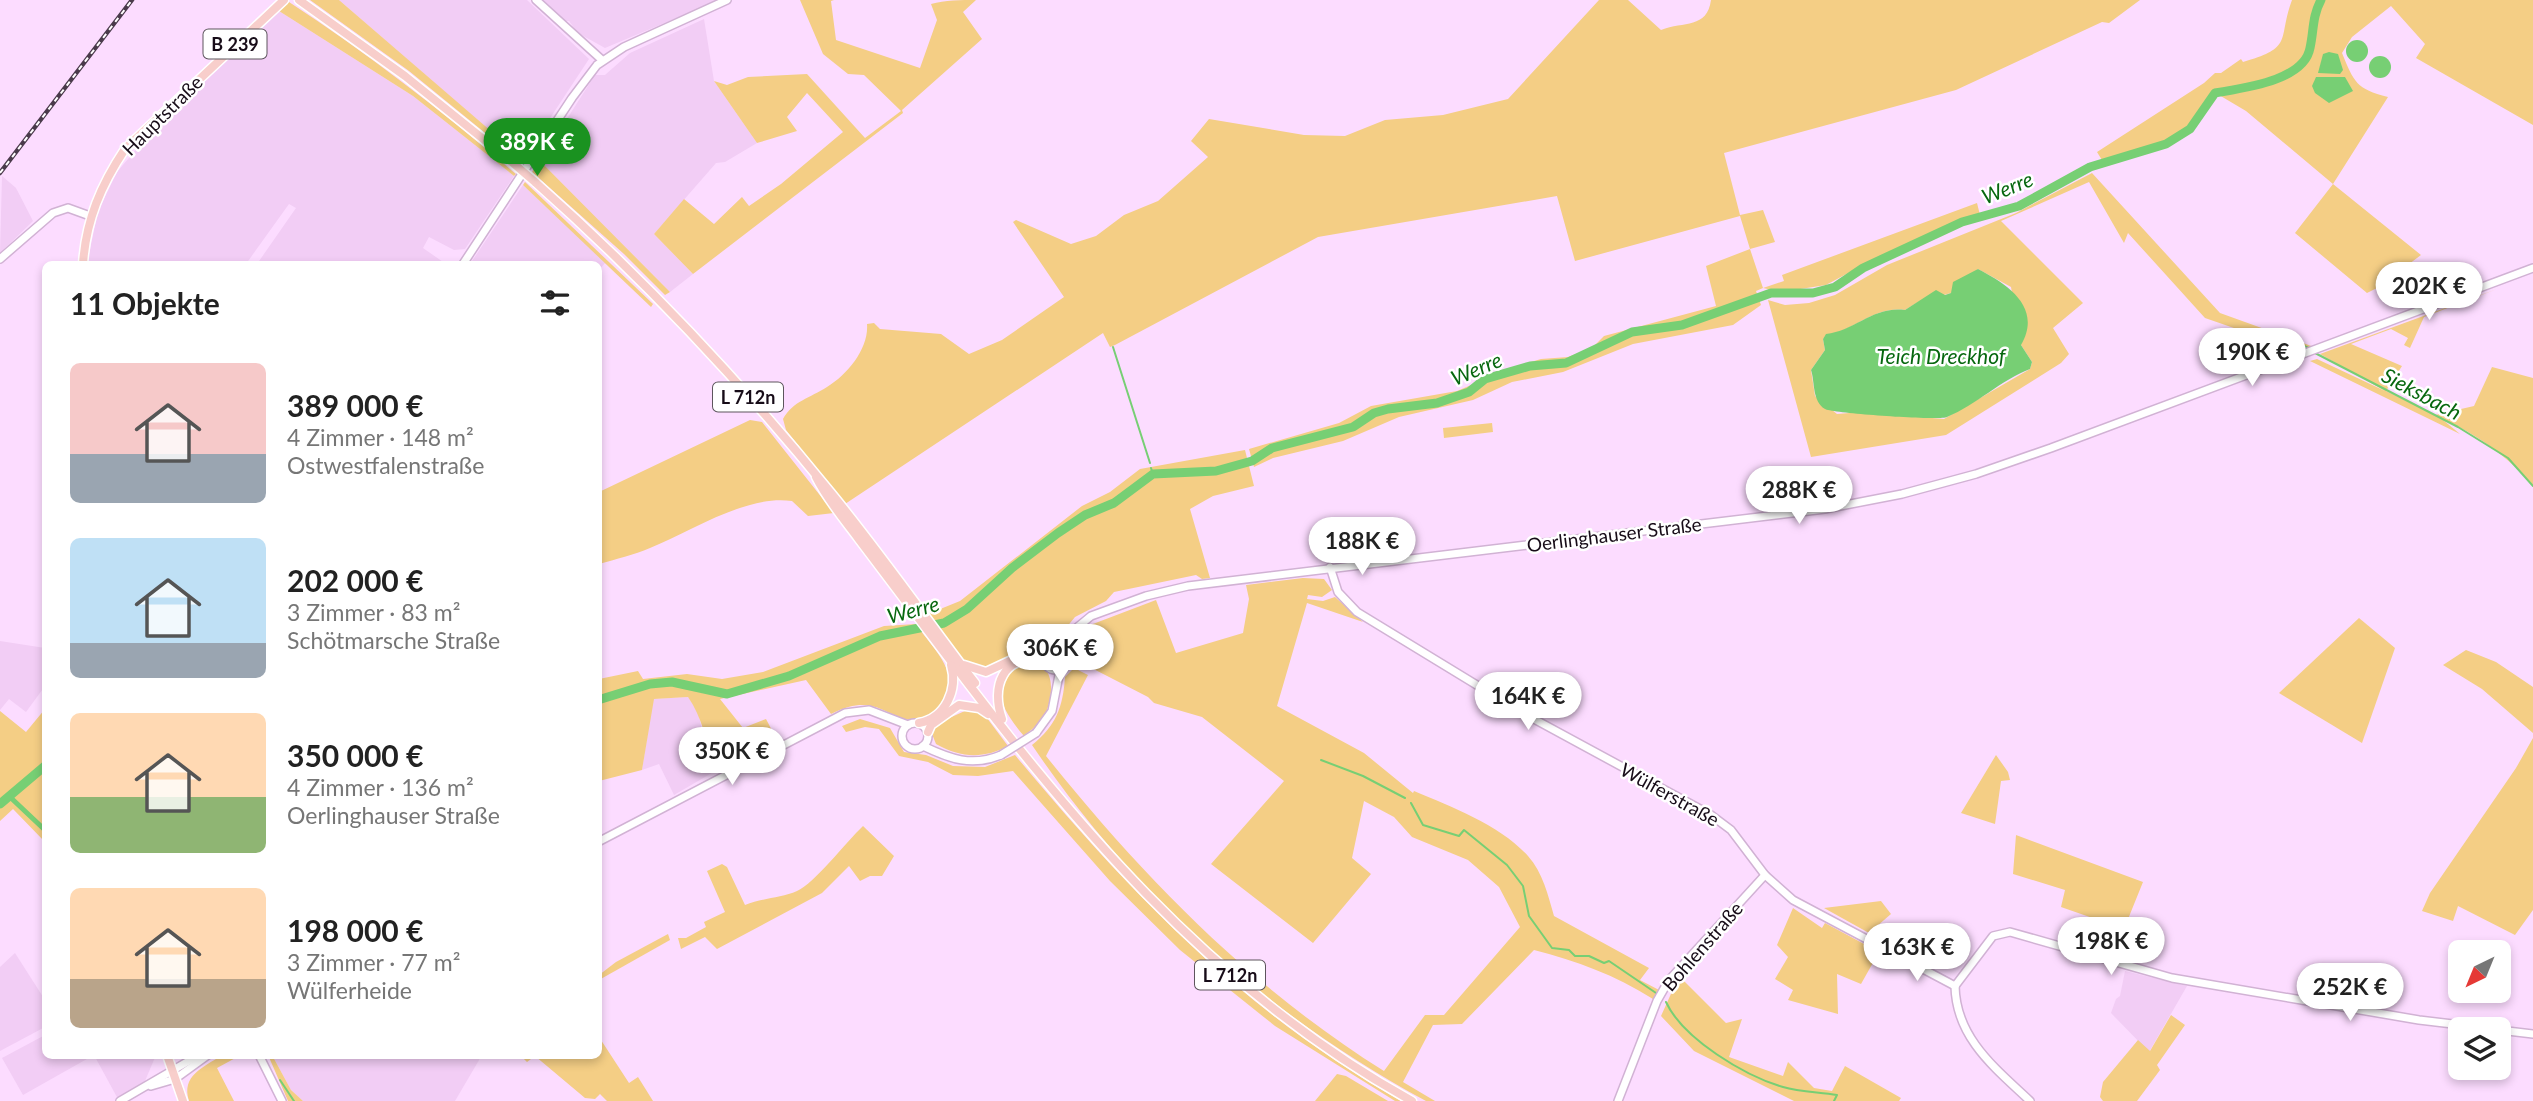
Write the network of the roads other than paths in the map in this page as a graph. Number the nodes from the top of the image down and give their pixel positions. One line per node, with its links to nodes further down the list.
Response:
1 (284, 0): 6 (main road, Hauptstraße / B 239)
2 (536, 0): 5 (street)
3 (727, 0): 5 (street)
4 (300, 1): 15 (main road, L 712n, bridge)
5 (602, 60): 9 (street)
6 (90, 216): 7 (street); 8 (main road, B 239)
7 (0, 259)
8 (83, 261)
9 (465, 261)
10 (2533, 268): 11 (street, Oerlinghauser Straße)
11 (1329, 567): 12 (street, Oerlinghauser Straße); 25 (street, Wülferstraße)
12 (1069, 633): 13 (street, Oerlinghauser Straße); 14 (street)
13 (1057, 644): 14 (street); 16 (street)
14 (1066, 649): 17 (street)
15 (947, 651): 16 (main road, L 712n); 19 (main road, L 712n); 20 (main road, L 712n)
16 (1043, 656): 17 (street); 19 (main road)
17 (1056, 670): 23 (street, bridge)
18 (892, 720): 21 (street); 22 (street); 24 (street)
19 (1000, 721): 23 (main road, L 712n); 40 (main road, L 712n)
20 (919, 723): 21 (street); 23 (street)
21 (908, 725): 22 (street)
22 (902, 732): 23 (street)
23 (926, 739)
24 (602, 840)
25 (1765, 875): 26 (street, Wülferstraße); 41 (street, Bohlenstraße)
26 (1955, 986): 27 (street); 42 (street)
27 (2448, 1023)
28 (2511, 1031): 29 (street)
29 (2533, 1034)
30 (168, 1059): 34 (main road)
31 (193, 1059): 34 (street)
32 (202, 1059): 35 (street)
33 (263, 1059): 39 (street)
34 (171, 1069): 35 (main road); 36 (street)
35 (175, 1079): 36 (street); 38 (main road)
36 (143, 1088): 37 (street)
37 (120, 1101)
38 (183, 1101)
39 (282, 1101)
40 (1412, 1101)
41 (1618, 1101)
42 (2030, 1101)

